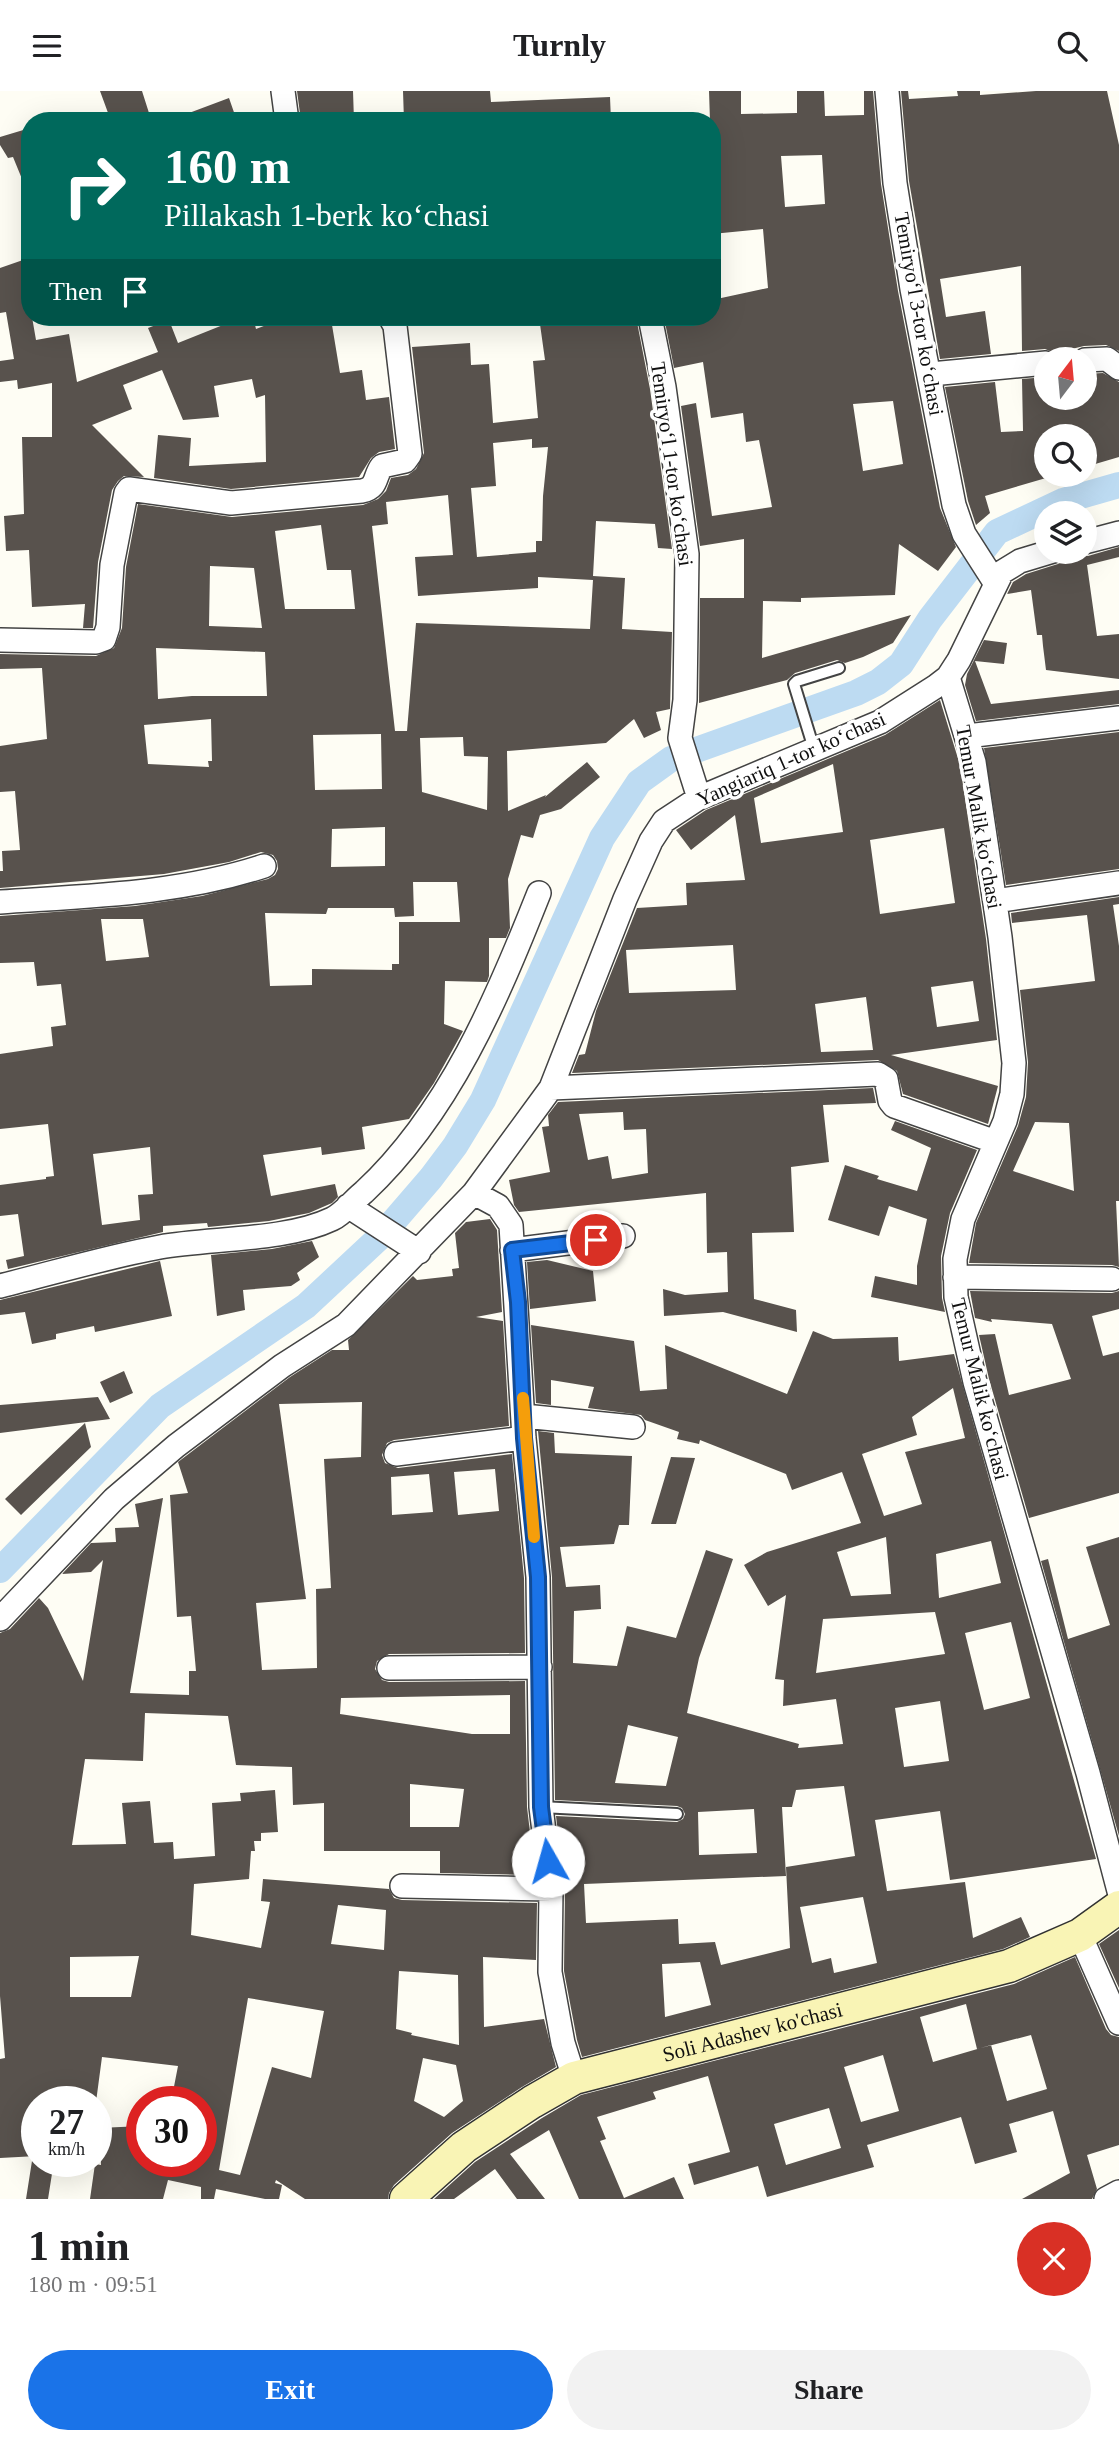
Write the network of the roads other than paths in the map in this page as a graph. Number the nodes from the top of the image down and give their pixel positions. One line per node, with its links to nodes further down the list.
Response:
1 (283, 91): 3 (street)
2 (887, 91): 9 (street, Temiryoʻl 3-tor koʻchasi)
3 (286, 112)
4 (395, 326): 14 (street)
5 (652, 326): 20 (street, Temiryoʻl 1-tor koʻchasi)
6 (1097, 359): 8 (street)
7 (1034, 364): 9 (street)
8 (1119, 368)
9 (931, 374): 13 (street, Temiryoʻl 3-tor koʻchasi)
10 (1119, 533): 11 (street)
11 (1097, 539)
12 (1034, 557): 13 (street, Yangiariq 1-tor koʻchasi)
13 (993, 579): 16 (street, Yangiariq 1-tor koʻchasi)
14 (0, 640)
15 (839, 668): 19 (lane)
16 (948, 677): 18 (street, Temur Malik koʻchasi); 19 (street, Yangiariq 1-tor koʻchasi)
17 (1119, 718): 18 (street)
18 (967, 736): 24 (street, Temur Malik koʻchasi)
19 (811, 739): 20 (street, Yangiariq 1-tor koʻchasi)
20 (696, 789): 26 (street, Yangiariq 1-tor koʻchasi)
21 (264, 866): 25 (street)
22 (1119, 883): 24 (street)
23 (539, 893): 29 (street)
24 (995, 901): 27 (street, Temur Malik koʻchasi)
25 (0, 902)
26 (551, 1088): 27 (street); 28 (street, Yangiariq 1-tor koʻchasi)
27 (996, 1142): 33 (street, Temur Malik koʻchasi)
28 (474, 1193): 31 (street, Yangiariq 1-tor koʻchasi); 32 (street)
29 (351, 1208): 31 (street); 35 (street)
30 (623, 1236): 32 (street)
31 (410, 1246): 39 (street, Yangiariq 1-tor koʻchasi)
32 (512, 1250): 36 (street)
33 (955, 1277): 34 (street); 46 (street, Temur Malik koʻchasi)
34 (1112, 1279)
35 (0, 1286)
36 (524, 1427): 37 (street); 38 (street); 40 (street)
37 (633, 1427)
38 (396, 1454)
39 (0, 1619)
40 (540, 1667): 41 (street); 42 (street)
41 (389, 1668)
42 (541, 1807): 43 (lane); 45 (street)
43 (677, 1814)
44 (402, 1886): 45 (street)
45 (551, 1889): 50 (street)
46 (1119, 1891)
47 (1119, 1907): 48 (street, Soli Adashev ko'chasi)
48 (1080, 1935): 49 (street); 50 (street, Soli Adashev ko'chasi)
49 (1119, 2023)
50 (575, 2078): 52 (street, Soli Adashev ko'chasi)
51 (1119, 2192): 53 (street)
52 (405, 2199)
53 (1106, 2199)

